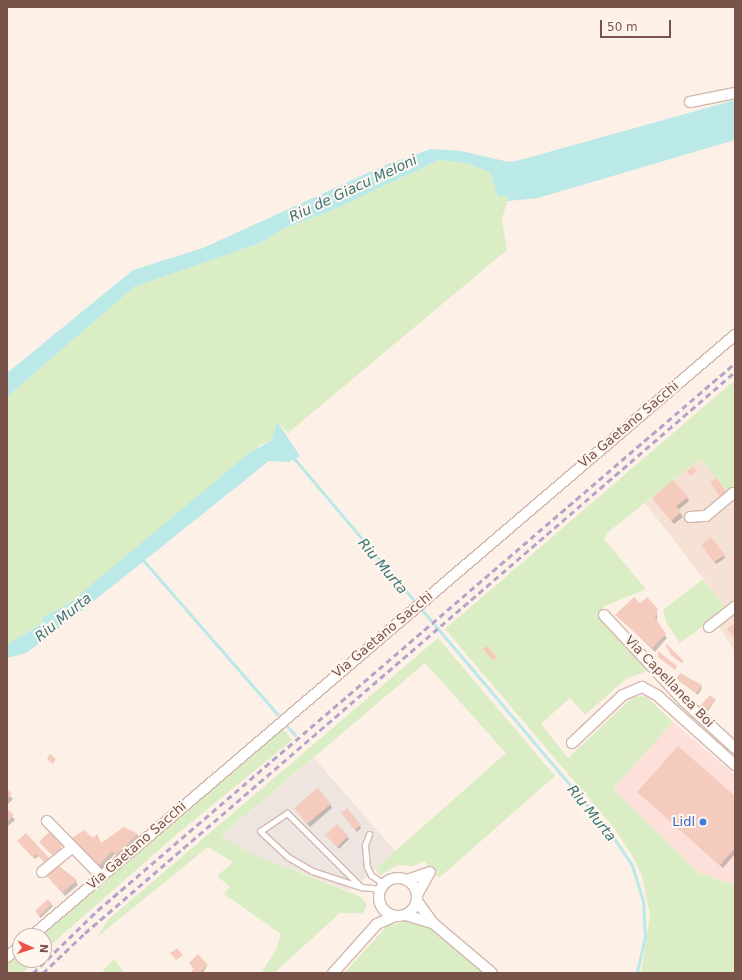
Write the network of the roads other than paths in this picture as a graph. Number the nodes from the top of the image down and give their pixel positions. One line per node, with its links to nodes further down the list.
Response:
1 (735, 93): 2 (street)
2 (690, 102)
3 (735, 335): 16 (street, Via Gaetano Sacchi)
4 (735, 495): 5 (street)
5 (690, 517)
6 (735, 607): 8 (street)
7 (604, 614): 10 (street, Via Capellanea Boi)
8 (709, 627)
9 (572, 743): 11 (street)
10 (735, 748)
11 (735, 766)
12 (47, 821): 14 (street)
13 (369, 834): 18 (lane)
14 (72, 848): 15 (street); 16 (street)
15 (42, 872)
16 (101, 876): 26 (street, Via Gaetano Sacchi)
17 (407, 880): 18 (street); 20 (street); 20 (street)
18 (383, 886): 19 (lane); 21 (street)
19 (362, 887): 19 (lane)
20 (417, 898): 22 (street); 24 (street)
21 (382, 907): 23 (street); 25 (street)
22 (406, 915): 23 (street); 24 (street)
23 (395, 916): 25 (street)
24 (434, 923): 28 (street)
25 (377, 924): 27 (street)
26 (41, 928)
27 (333, 973)
28 (492, 973)

